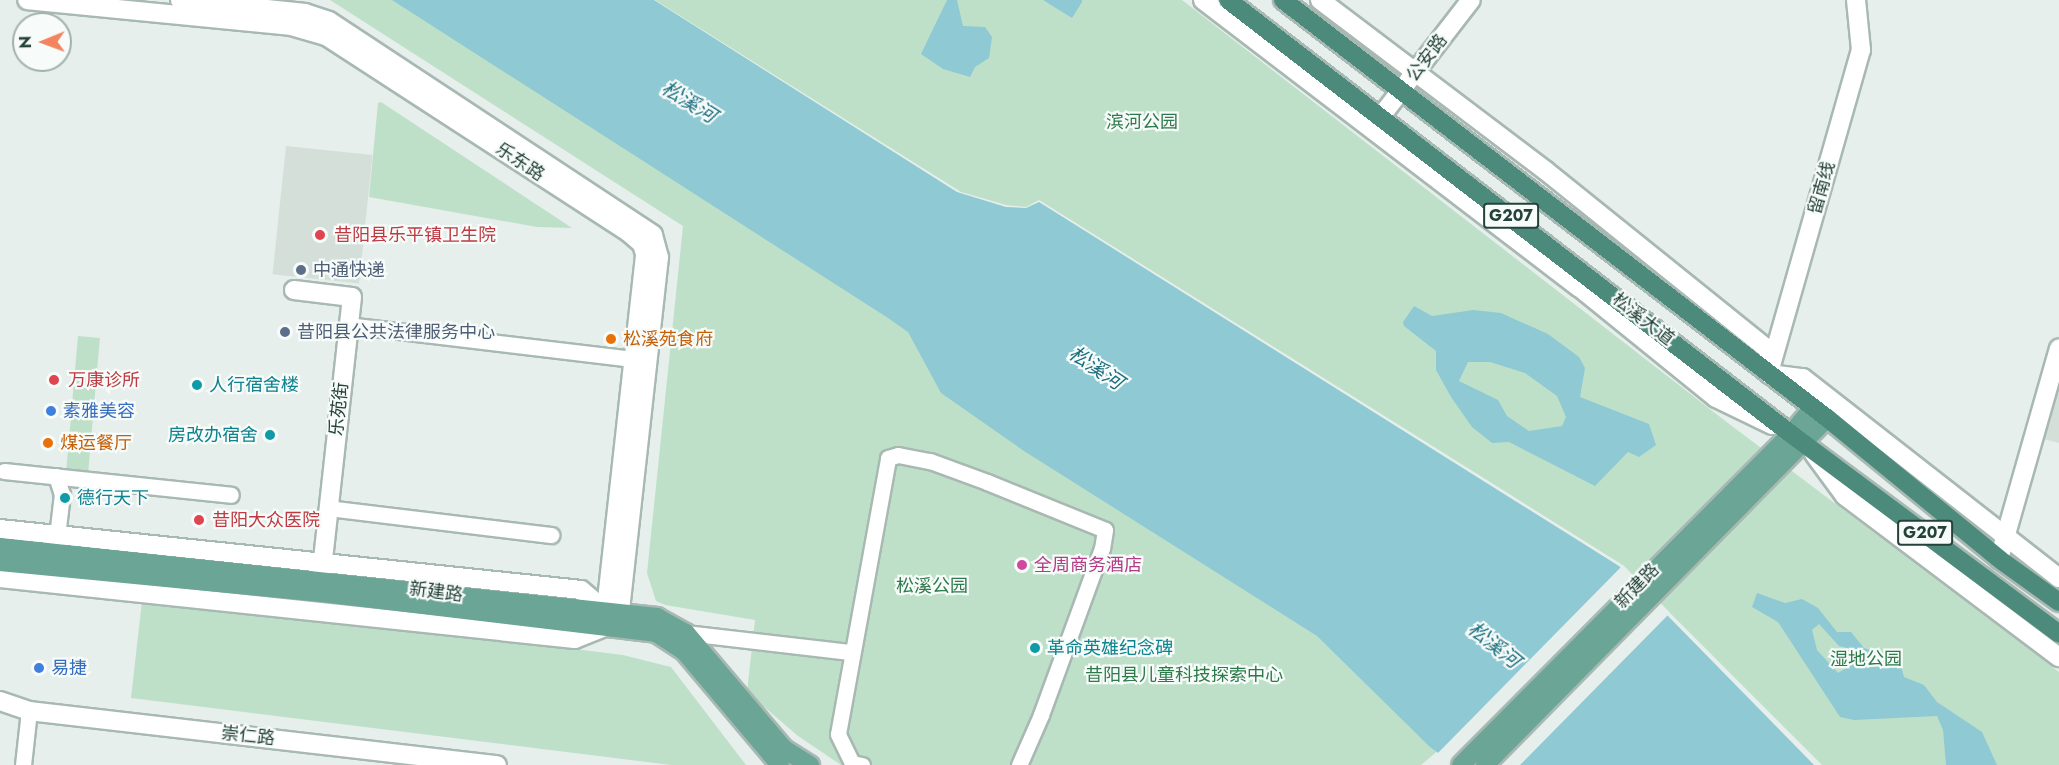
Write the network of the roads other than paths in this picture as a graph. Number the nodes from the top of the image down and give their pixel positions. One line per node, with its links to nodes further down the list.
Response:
1 (27, 0): 17 (main road, 乐东路)
2 (180, 0): 10 (main road, 乐东路)
3 (273, 0): 10 (main road)
4 (1203, 0): 20 (main road)
5 (1228, 0): 13 (highway, 松溪大道 / G207)
6 (1283, 0): 12 (highway, 松溪大道 / G207)
7 (1320, 0): 11 (main road)
8 (1471, 0): 11 (main road, 公安路)
9 (1856, 0): 18 (main road, 留南线)
10 (305, 13): 36 (main road, 乐东路)
11 (1417, 73): 12 (main road, 公安路); 18 (main road)
12 (1403, 90): 13 (main road, 公安路); 18 (highway, 松溪大道 / G207)
13 (1383, 116): 20 (highway, 松溪大道 / G207)
14 (294, 290): 15 (main road, 乐苑街)
15 (348, 325): 17 (street); 24 (main road, 乐苑街)
16 (2059, 348): 27 (main road)
17 (634, 359): 36 (main road, 乐东路)
18 (1768, 374): 19 (highway, 松溪大道 / G207); 27 (main road)
19 (1820, 413): 20 (main road, 新建路); 30 (highway, 松溪大道 / G207)
20 (1798, 438): 38 (highway, 松溪大道 / G207); 40 (main road); 49 (main road, 新建路); 50 (main road, 新建路)
21 (4, 471): 22 (street)
22 (56, 476): 23 (street); 28 (street)
23 (231, 495)
24 (328, 508): 26 (street); 32 (main road, 乐苑街)
25 (0, 530): 28 (main road)
26 (551, 535)
27 (2005, 537): 30 (main road); 34 (main road)
28 (56, 545): 29 (main road, 新建路); 32 (main road, 新建路)
29 (0, 547)
30 (1999, 559): 35 (highway, 松溪大道 / G207)
31 (0, 562): 36 (main road, 新建路)
32 (321, 571): 36 (main road, 新建路)
33 (0, 578): 36 (main road)
34 (2059, 578)
35 (2059, 602)
36 (612, 620): 37 (main road, 新建路); 45 (main road, 新建路)
37 (686, 633): 39 (street); 46 (main road, 新建路)
38 (2059, 634)
39 (851, 652): 47 (street); 48 (street)
40 (2059, 657)
41 (0, 701): 42 (main road, 崇仁路)
42 (29, 711): 43 (street); 44 (main road, 崇仁路)
43 (23, 765)
44 (497, 765)
45 (780, 765)
46 (810, 765)
47 (862, 765)
48 (1018, 765)
49 (1461, 765)
50 (1485, 765)

